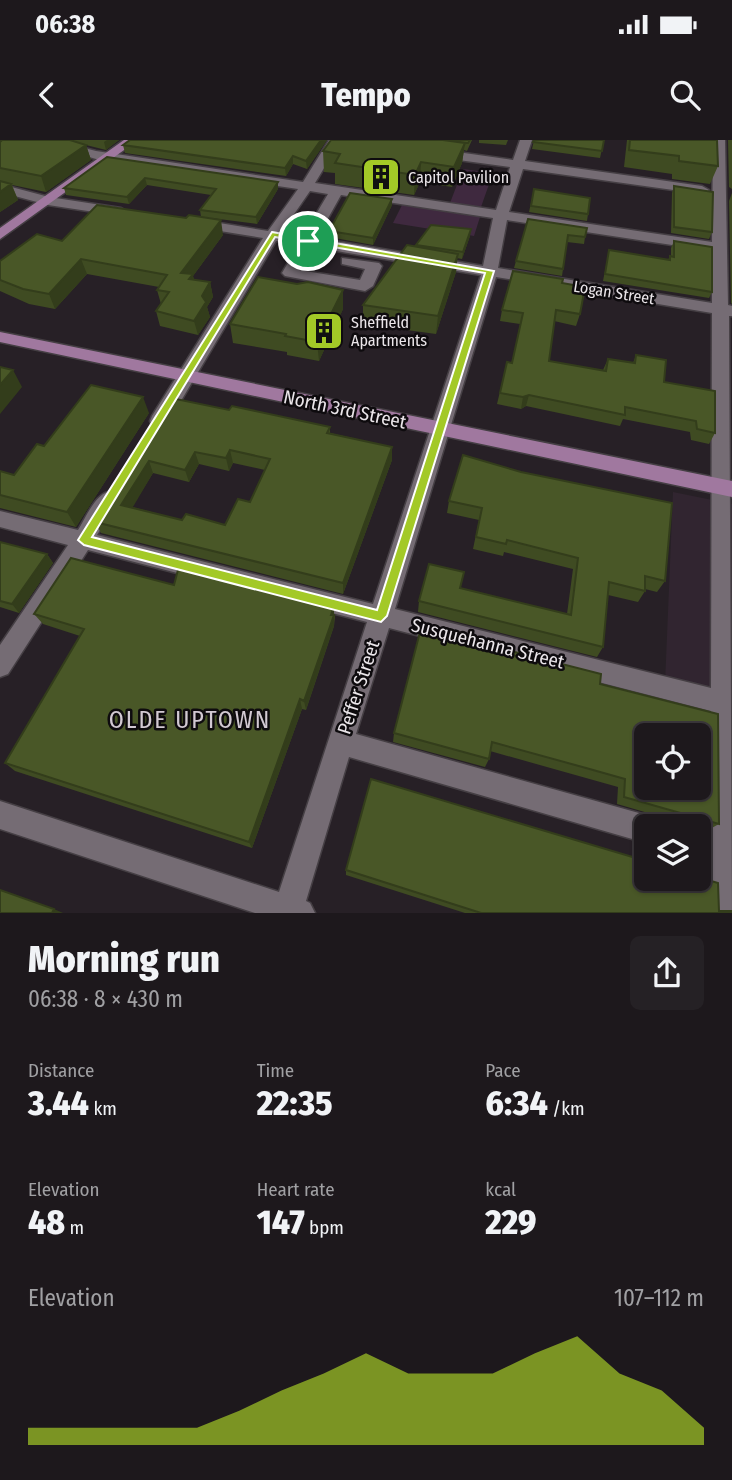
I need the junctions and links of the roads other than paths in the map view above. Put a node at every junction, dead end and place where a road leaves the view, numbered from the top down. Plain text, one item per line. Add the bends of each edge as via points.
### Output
1 (38, 140) edge
2 (132, 140) edge
3 (335, 140) edge
4 (526, 140) edge
5 (721, 140) edge
6 (732, 141) edge
7 (424, 151) edge
8 (108, 157) junction
9 (517, 164) junction
10 (307, 186) junction
11 (0, 188) edge
12 (337, 190) junction
13 (725, 194) edge
14 (48, 201) junction
15 (134, 214) edge
16 (501, 215) junction
17 (176, 220) edge
18 (272, 234) junction
19 (0, 235) edge
20 (304, 247) junction
21 (722, 248) junction
22 (490, 271) junction
23 (726, 310) edge
24 (0, 337) edge
25 (187, 376) junction
26 (440, 429) junction
27 (146, 441) edge
28 (119, 485) edge
29 (727, 488) edge
30 (0, 519) edge
31 (84, 540) junction
32 (381, 616) junction
33 (0, 666) edge
34 (728, 704) edge
35 (341, 742) junction
36 (0, 816) edge
37 (634, 826) edge
38 (711, 848) edge
39 (292, 912) edge
40 (725, 913) edge

1 - 8 street
2 - 8 main road
3 - 10 street
4 - 9 street, Peffer Street
5 - 6 street
5 - 13 street
7 - 9 street
8 - 10 street
8 - 14 main road
9 - 13 street
9 - 16 street, Peffer Street
10 - 12 street
10 - 18 street
11 - 14 street
12 - 16 street
12 - 20 street
13 - 21 street
14 - 15 street
14 - 19 main road
16 - 21 street
16 - 22 street, Peffer Street
17 - 18 street, Logan Street
18 - 20 street, Logan Street
18 - 25 street
20 - 20 street via 290,273 365,286 374,266
20 - 22 street, Logan Street
21 - 23 street
22 - 23 street, Logan Street
22 - 26 street, Peffer Street
23 - 29 street
24 - 25 main road, North 3rd Street
25 - 26 main road, North 3rd Street
25 - 27 street
26 - 29 main road, North 3rd Street
26 - 32 street, Peffer Street
28 - 31 street
29 - 34 street
30 - 31 street, Susquehanna Street
31 - 32 street, Susquehanna Street
31 - 33 street
32 - 34 street, Susquehanna Street
32 - 35 street, Peffer Street
34 - 38 street
35 - 37 street
35 - 39 street, Peffer Street
36 - 39 street
38 - 40 street

